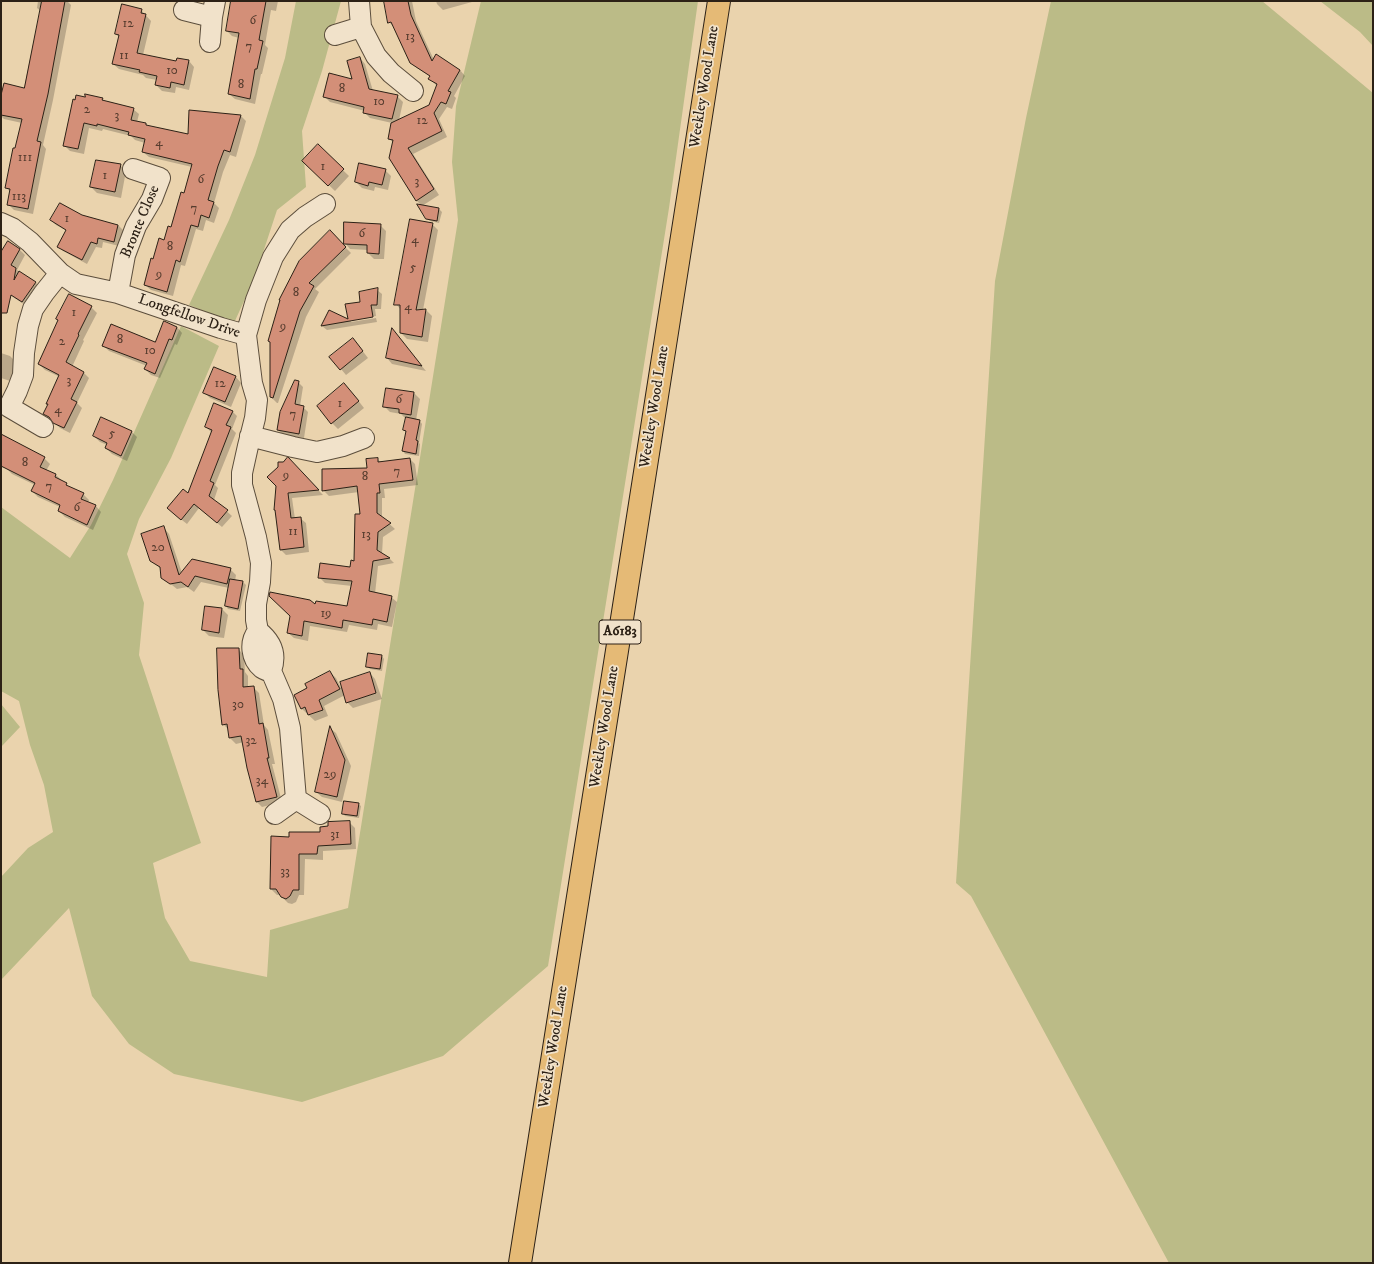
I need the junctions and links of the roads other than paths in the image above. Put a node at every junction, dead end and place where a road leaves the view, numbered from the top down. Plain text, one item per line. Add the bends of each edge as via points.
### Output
1 (359, 1) edge
2 (719, 1) edge
3 (213, 9) edge
4 (184, 10) dead end
5 (360, 28) junction
6 (335, 35) dead end
7 (210, 42) dead end
8 (413, 92) dead end
9 (133, 169) dead end
10 (325, 204) dead end
11 (1, 223) edge
12 (60, 273) junction
13 (118, 293) junction
14 (246, 335) junction
15 (43, 427) dead end
16 (250, 436) junction
17 (364, 438) dead end
18 (296, 799) junction
19 (275, 814) dead end
20 (320, 814) dead end
21 (520, 1263) edge

1 - 5 street
2 - 21 main road, Weekley Wood Lane / A6183
3 - 4 street
3 - 7 street
5 - 6 street
5 - 8 street via 376,56
9 - 13 street, Bronte Close via 160,178 125,255
10 - 14 street via 290,230 273,257
11 - 12 street, Longfellow Drive via 30,242
12 - 13 street, Longfellow Drive via 76,284
12 - 15 street via 33,309 28,326 23,375 9,407
13 - 14 street, Longfellow Drive
14 - 16 street, Longfellow Drive via 252,384 257,400
16 - 17 street via 317,452
16 - 18 street, Longfellow Drive via 242,485 261,563 256,604 258,631 253,636 252,643 257,662 263,669 272,671 283,699 290,728
18 - 19 street
18 - 20 street

